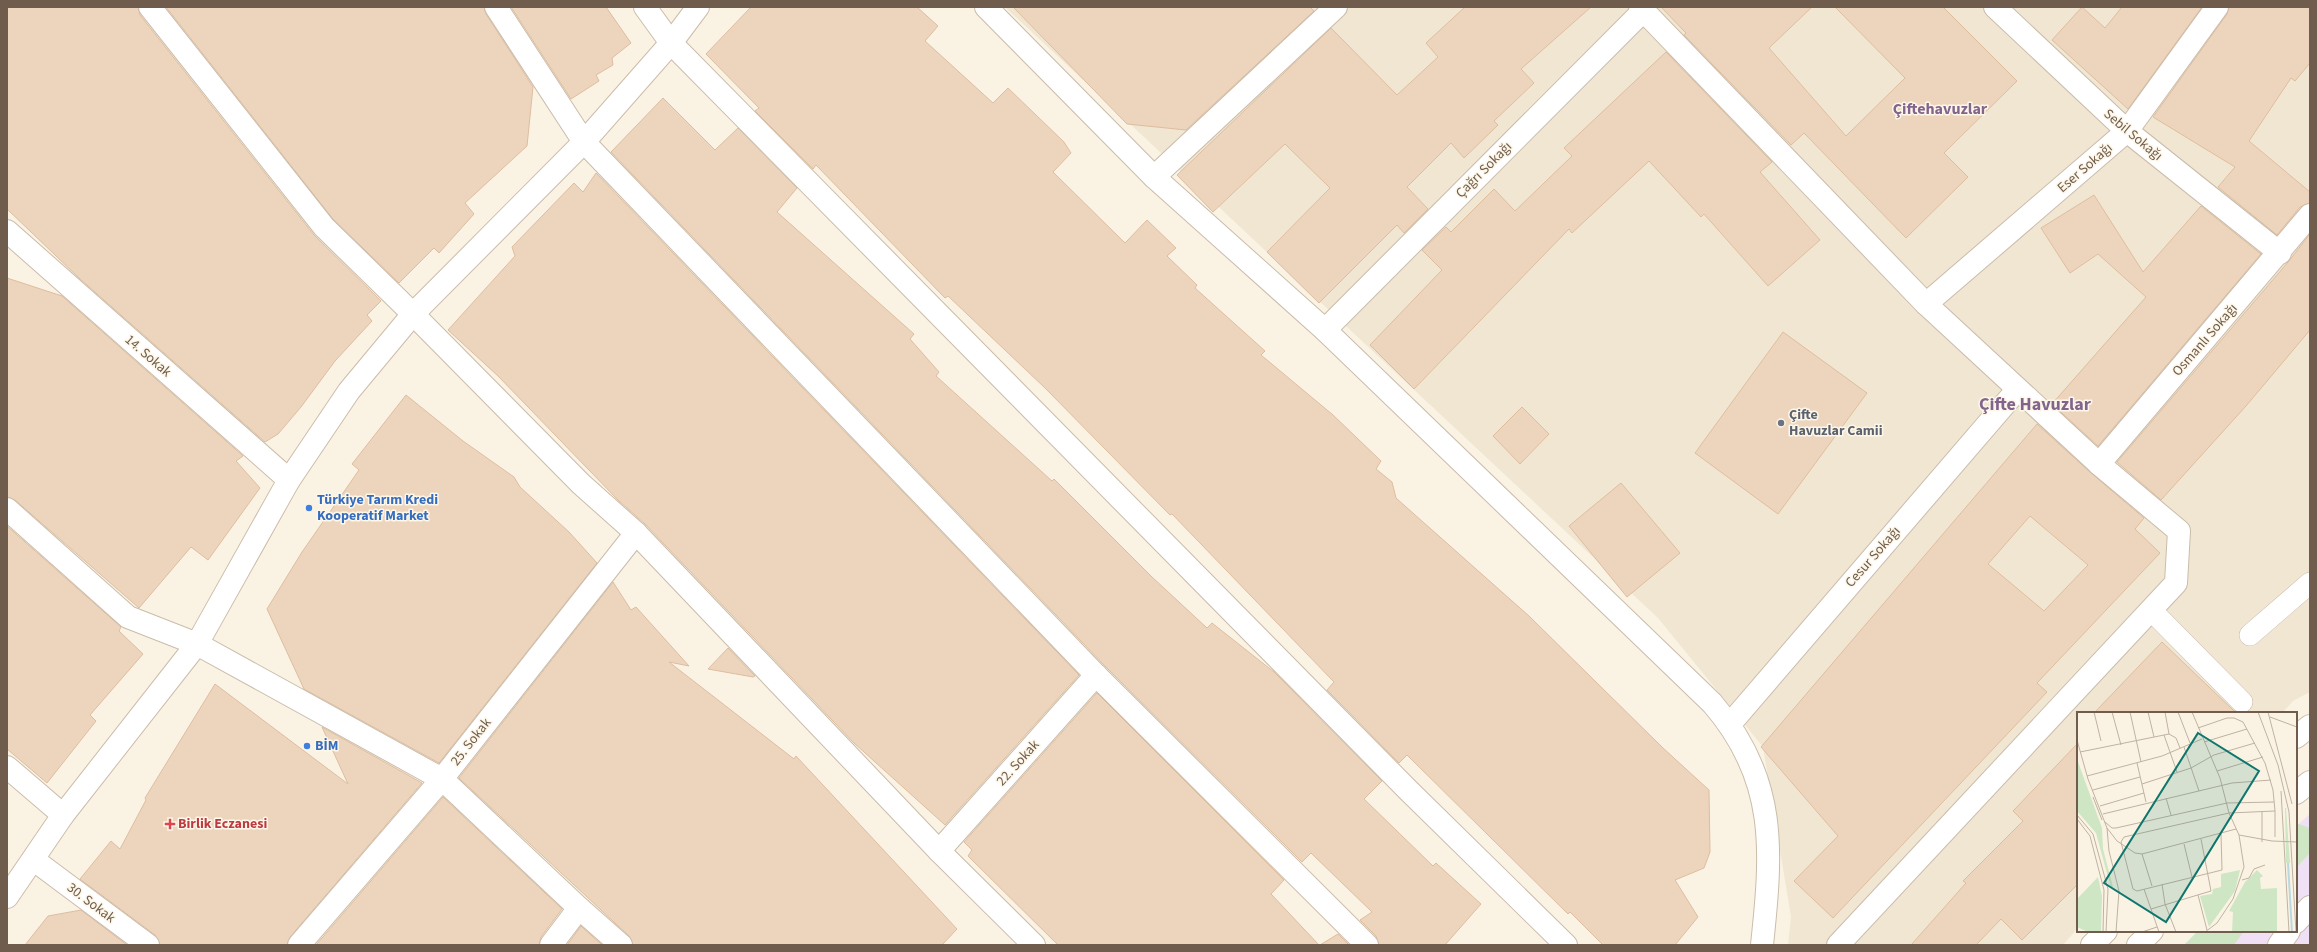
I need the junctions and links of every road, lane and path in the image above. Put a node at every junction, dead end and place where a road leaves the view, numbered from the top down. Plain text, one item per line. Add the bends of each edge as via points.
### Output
1 (150, 7) edge
2 (496, 7) edge
3 (645, 7) edge
4 (698, 7) edge
5 (986, 7) edge
6 (1336, 7) edge
7 (1995, 7) edge
8 (2217, 7) edge
9 (1642, 9) edge
10 (671, 43) junction
11 (2127, 131) junction
12 (584, 142) junction
13 (1154, 177) junction
14 (2310, 215) edge
15 (7, 231) edge
16 (2280, 253) junction
17 (1926, 304) junction
18 (413, 314) junction
19 (1325, 330) junction
20 (2017, 390) junction
21 (2099, 464) junction
22 (289, 480) junction
23 (7, 509) edge
24 (636, 533) junction
25 (2310, 583) edge
26 (2152, 610) junction
27 (2250, 635) dead end
28 (197, 644) junction
29 (1096, 675) junction
30 (2242, 702) dead end
31 (1730, 724) junction
32 (2310, 726) edge
33 (2297, 736) edge
34 (7, 767) edge
35 (442, 779) junction
36 (2310, 782) edge
37 (2297, 792) edge
38 (63, 815) junction
39 (939, 850) junction
40 (34, 860) junction
41 (7, 897) edge
42 (2310, 907) edge
43 (579, 908) junction
44 (2297, 921) edge
45 (2105, 932) edge
46 (2151, 932) edge
47 (2288, 932) edge
48 (148, 945) edge
49 (299, 945) edge
50 (550, 945) edge
51 (621, 945) edge
52 (1034, 945) edge
53 (1367, 945) edge
54 (1566, 945) edge
55 (1762, 945) edge
56 (1838, 945) edge
57 (2092, 945) edge
58 (2138, 945) edge
59 (2279, 945) edge

1 - 18 street via 324,227
2 - 12 street
3 - 10 street
4 - 10 street
5 - 13 street
6 - 13 street
7 - 11 street, Sebil Sokağı
8 - 11 street, Eser Sokağı
9 - 17 street
9 - 19 street, Çağrı Sokağı
10 - 12 street
10 - 54 street via 1402,784
11 - 16 street, Sebil Sokağı
11 - 17 street, Eser Sokağı
12 - 18 street
12 - 29 street
13 - 19 street
14 - 16 street, Osmanlı Sokağı
15 - 22 street, 14. Sokak
16 - 21 street, Osmanlı Sokağı
17 - 20 street
18 - 22 street via 349,390
18 - 24 street via 581,484
19 - 31 street via 1712,703
20 - 21 street
20 - 31 street, Cesur Sokağı
21 - 26 street via 2179,531 2176,583
22 - 28 street
23 - 28 street via 128,617
24 - 35 street, 25. Sokak
24 - 39 street
25 - 27 lane
26 - 30 lane
26 - 56 street
28 - 35 street
28 - 38 street
29 - 39 street, 22. Sokak
29 - 53 street
31 - 55 street via 1756,773 1767,817 1769,881
32 - 33 street
34 - 38 street
35 - 43 street
35 - 49 street, 25. Sokak
36 - 37 street
38 - 40 street
39 - 52 street
40 - 41 street
40 - 48 street, 30. Sokak
42 - 44 street
43 - 50 street
43 - 51 street
45 - 57 street
46 - 58 street
47 - 59 street

